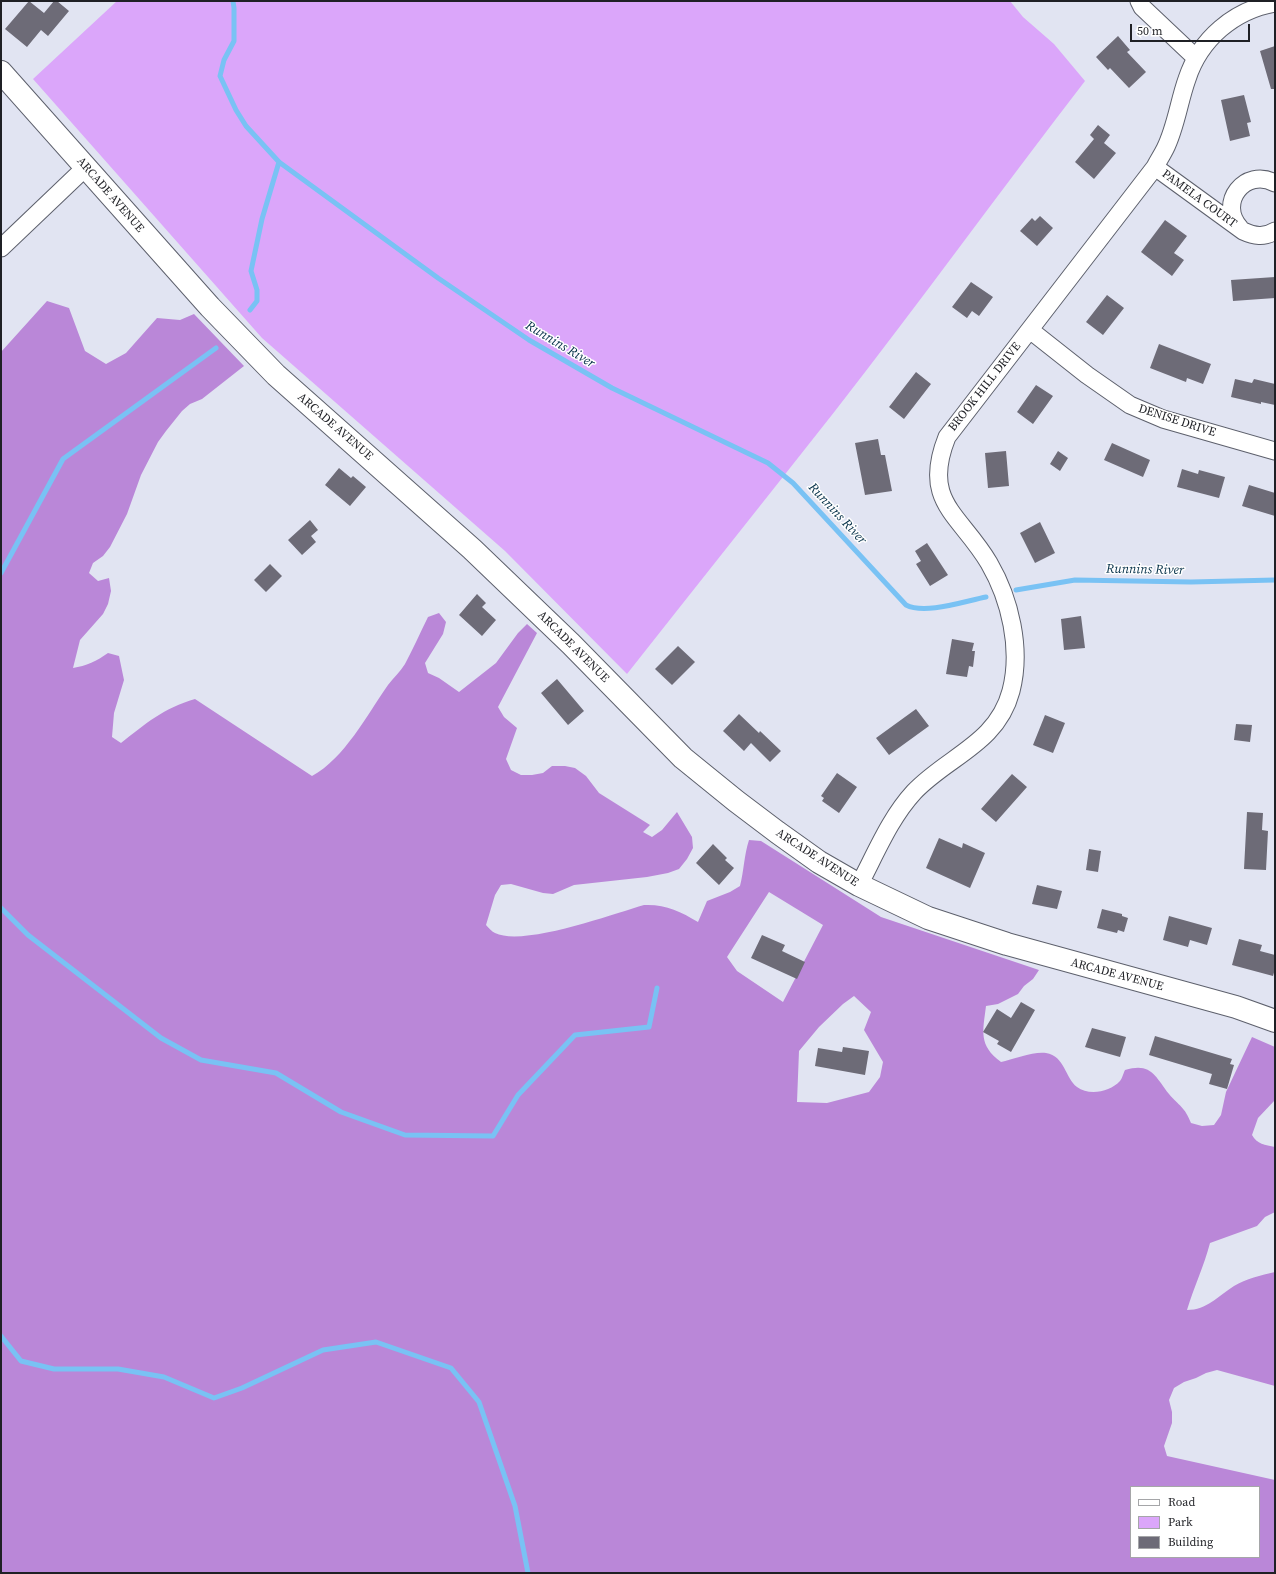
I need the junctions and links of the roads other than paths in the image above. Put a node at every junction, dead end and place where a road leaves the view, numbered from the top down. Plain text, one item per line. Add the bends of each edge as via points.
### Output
1 (1139, 1) edge
2 (1275, 3) edge
3 (1196, 58) junction
4 (1, 72) edge
5 (86, 167) junction
6 (1155, 167) junction
7 (1275, 183) edge
8 (1240, 187) junction
9 (1194, 195) junction
10 (1243, 230) junction
11 (1275, 231) edge
12 (1, 248) edge
13 (1030, 330) junction
14 (1275, 451) edge
15 (859, 885) junction
16 (1275, 1020) edge

1 - 3 street via 1142,7
2 - 3 street, BROOK HILL DRIVE via 1255,8 1228,22 1206,43
3 - 6 street, BROOK HILL DRIVE via 1187,77 1166,148
4 - 5 main road, ARCADE AVENUE
5 - 12 street
5 - 15 main road, ARCADE AVENUE via 210,307 276,375 472,549 572,644 683,758 777,832
6 - 9 street, PAMELA COURT
6 - 13 street, BROOK HILL DRIVE
7 - 8 street via 1257,179 1248,181
8 - 9 street via 1221,197
8 - 10 street, PAMELA COURT via 1231,204 1236,223
9 - 10 street, PAMELA COURT
10 - 11 street, PAMELA COURT via 1252,235 1262,236
13 - 14 street, DENISE DRIVE via 1114,395 1140,410
13 - 15 street, BROOK HILL DRIVE via 947,437 938,469 943,498 989,563 1007,608 1015,652 1011,693 988,734 929,778 900,809
15 - 16 main road, ARCADE AVENUE via 921,915 967,932

